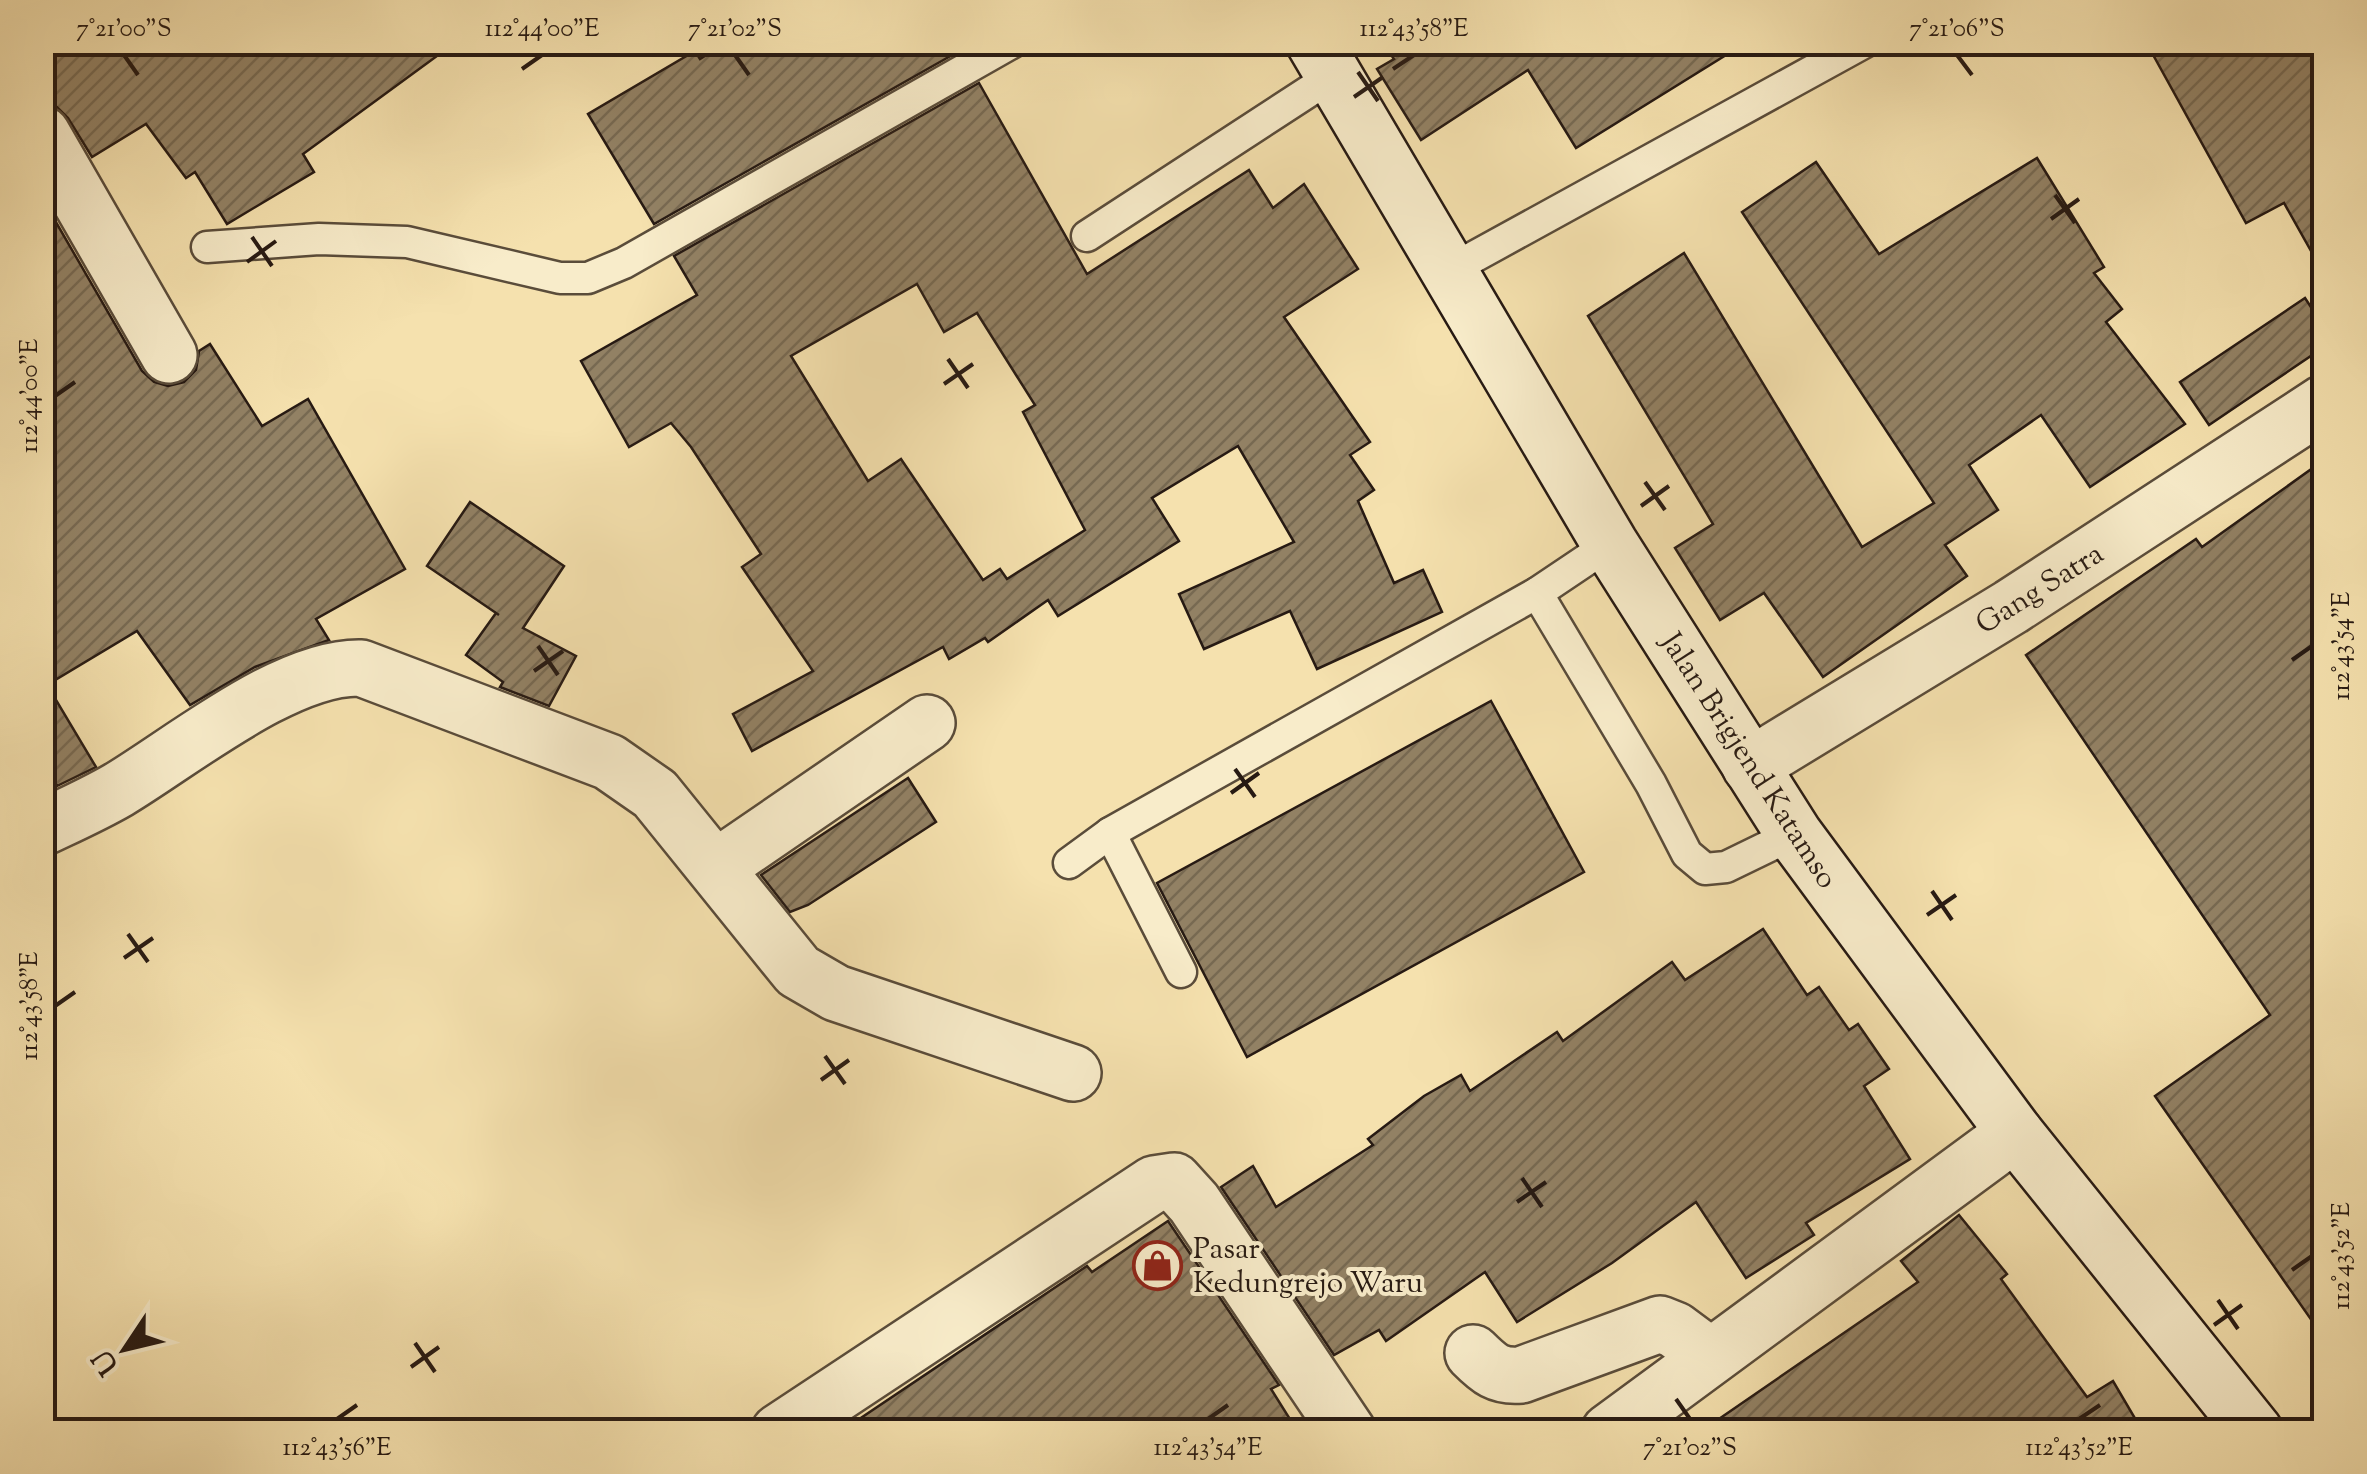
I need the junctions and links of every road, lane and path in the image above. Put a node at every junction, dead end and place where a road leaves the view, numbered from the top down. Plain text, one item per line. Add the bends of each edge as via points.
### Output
1 (1013, 42) edge
2 (1864, 42) edge
3 (1324, 59) edge
4 (42, 134) edge
5 (1087, 236) dead end
6 (206, 246) dead end
7 (1450, 270) junction
8 (169, 355) dead end
9 (2324, 403) edge
10 (1610, 544) junction
11 (1537, 593) junction
12 (927, 722) dead end
13 (1750, 766) junction
14 (42, 828) edge
15 (1110, 833) junction
16 (1794, 834) junction
17 (1069, 862) dead end
18 (717, 867) junction
19 (1181, 972) dead end
20 (1073, 1073) dead end
21 (2015, 1133) junction
22 (1473, 1353) dead end
23 (1710, 1356) junction
24 (1635, 1425) edge
25 (779, 1432) edge
26 (1348, 1432) edge
27 (2255, 1432) edge

1 - 6 lane via 588,278 560,278 406,242
2 - 7 lane
3 - 5 lane
3 - 7 street, Jalan Brigjend Katamso
4 - 8 street
7 - 10 street, Jalan Brigjend Katamso
9 - 13 street, Gang Satra via 2011,607
10 - 11 lane
10 - 13 street, Jalan Brigjend Katamso
11 - 15 lane
11 - 16 lane via 1686,854 1705,870 1726,867
12 - 18 street
13 - 16 street, Jalan Brigjend Katamso
14 - 18 street via 115,792 239,712 332,667 361,668 609,762 655,794
15 - 17 lane
15 - 19 lane
16 - 21 street, Jalan Brigjend Katamso
18 - 20 street via 798,971 836,993
21 - 23 street
21 - 27 street, Jalan Brigjend Katamso
22 - 23 street via 1489,1370 1521,1375 1660,1324
23 - 24 street
25 - 26 street via 1154,1184 1174,1181

